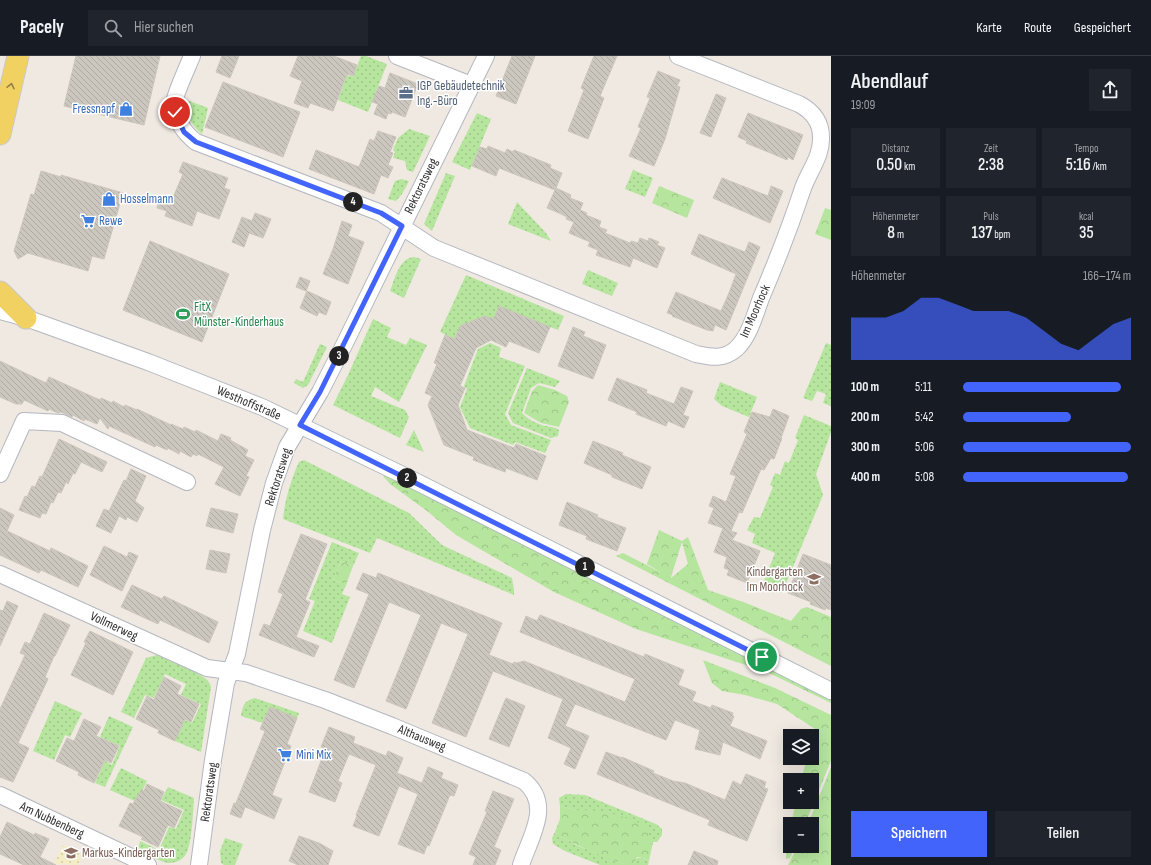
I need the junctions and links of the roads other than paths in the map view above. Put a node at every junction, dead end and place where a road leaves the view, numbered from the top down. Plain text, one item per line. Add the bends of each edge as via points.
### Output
1 (18, 56) edge
2 (192, 56) edge
3 (398, 56) edge
4 (486, 56) edge
5 (678, 56) edge
6 (471, 85) junction
7 (0, 134) edge
8 (402, 226) junction
9 (0, 292) edge
10 (0, 311) edge
11 (26, 318) junction
12 (300, 425) junction
13 (0, 474) edge
14 (188, 482) dead end
15 (0, 574) edge
16 (231, 671) junction
17 (831, 691) edge
18 (0, 795) edge
19 (148, 865) edge
20 (199, 865) edge
21 (520, 865) edge

7 -> 1 main road
2 - 8 street, Im Moorhock via 174,101 178,121 189,137 196,142 381,213
3 - 6 street
4 - 6 street, Rektoratsweg
5 - 8 street, Im Moorhock via 809,109 818,123 821,135 818,158 806,182 748,332 731,353 714,358 696,354 434,248
6 - 8 street, Rektoratsweg
8 - 12 street, Rektoratsweg via 323,386
9 - 11 main road
10 - 11 street, Westhoffstraße
11 - 12 street, Westhoffstraße via 148,362 262,407
12 - 16 street, Rektoratsweg via 287,446 274,483 237,654
12 - 17 street, Westhoffstraße
13 - 14 street via 24,421 62,423
15 - 16 street, Vollmerweg via 207,668
16 - 20 street, Rektoratsweg via 224,691
16 - 21 street, Althausweg via 246,673 325,700 524,781 534,791 538,810 535,828
18 - 19 street, Am Nubbenberg

